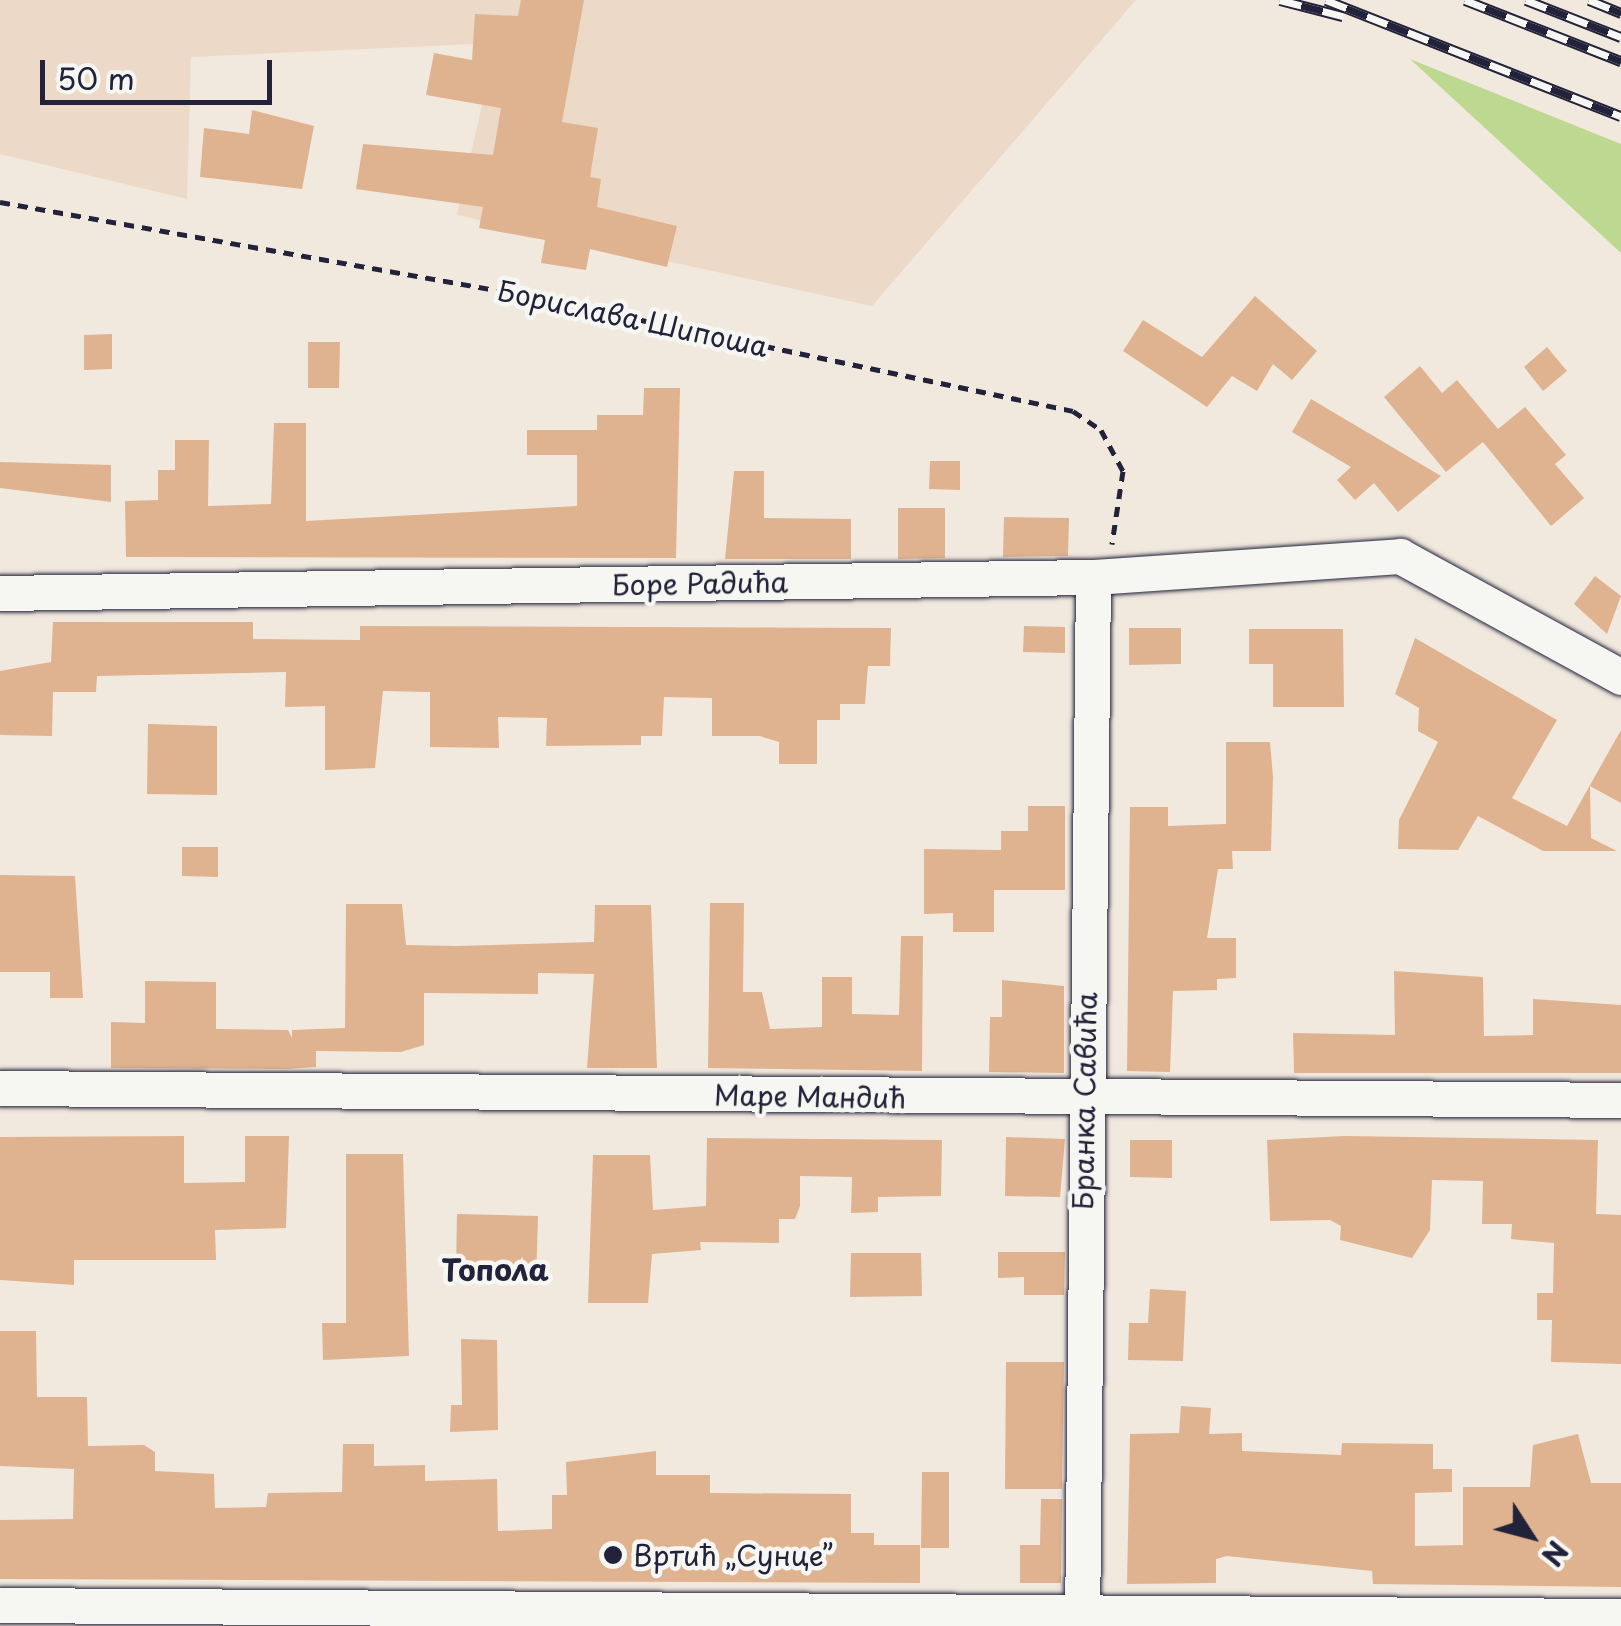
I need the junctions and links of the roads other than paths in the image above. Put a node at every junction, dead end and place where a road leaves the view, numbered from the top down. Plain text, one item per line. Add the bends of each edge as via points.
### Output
1 (1093, 577) junction
2 (0, 593) edge
3 (1621, 677) edge
4 (0, 1088) edge
5 (1082, 1098) junction
6 (1621, 1100) edge
7 (0, 1604) edge
8 (1621, 1616) edge
9 (1082, 1620) edge

1 - 2 street, Боре Радића
1 - 3 street, Боре Радића via 1400,556
1 - 5 street, Бранка Савића
4 - 5 street, Маре Мандић
5 - 6 street, Маре Мандић
5 - 9 street, Бранка Савића
7 - 9 street
8 - 9 street

